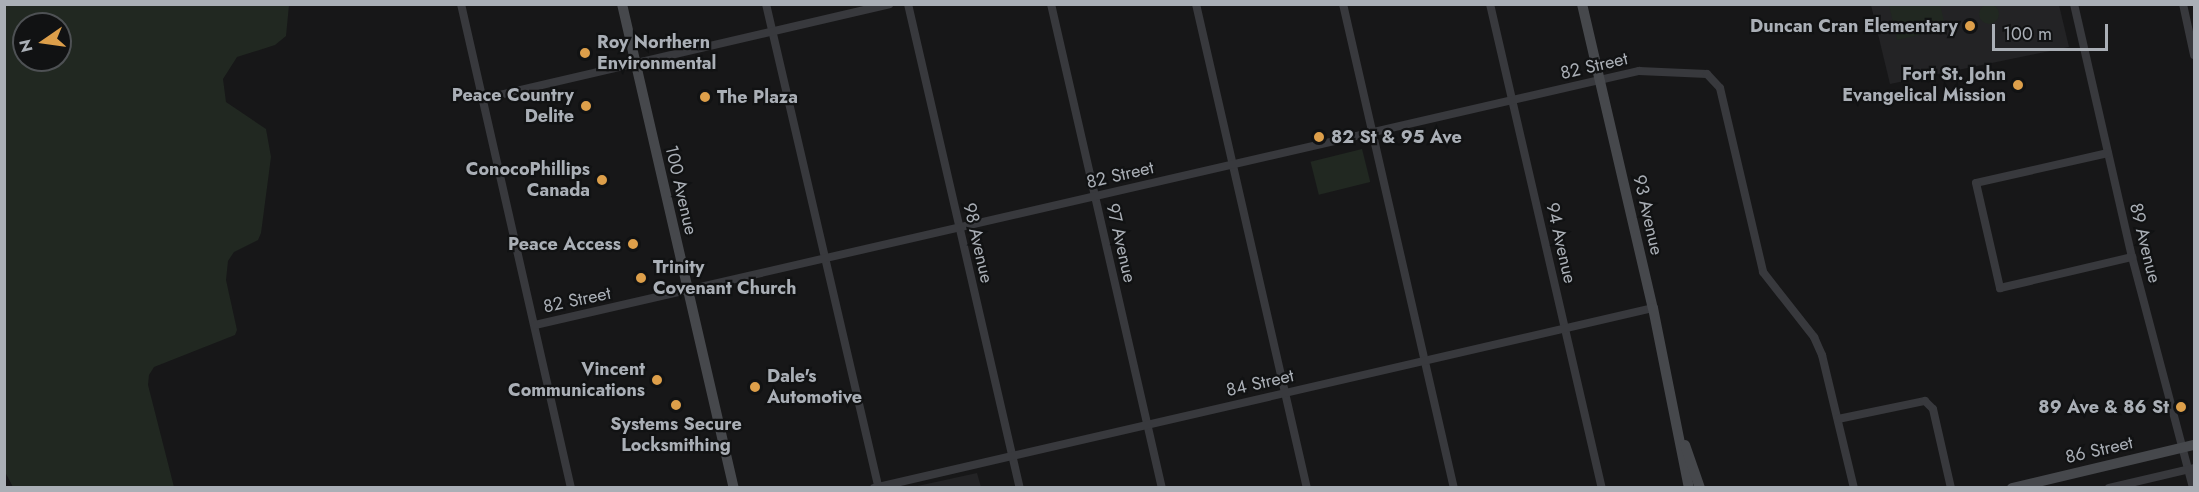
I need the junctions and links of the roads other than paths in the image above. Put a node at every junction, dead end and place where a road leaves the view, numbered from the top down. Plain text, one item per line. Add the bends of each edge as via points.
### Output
1 (461, 4) edge
2 (622, 4) edge
3 (766, 4) edge
4 (889, 4) edge
5 (908, 4) edge
6 (1051, 4) edge
7 (1196, 4) edge
8 (1343, 4) edge
9 (1490, 4) edge
10 (1582, 4) edge
11 (2074, 4) edge
12 (2183, 4) edge
13 (772, 31) junction
14 (2194, 55) edge
15 (635, 63) junction
16 (1600, 80) junction
17 (482, 99) junction
18 (1513, 100) junction
19 (1373, 132) junction
20 (2108, 153) junction
21 (1233, 164) junction
22 (1095, 196) junction
23 (960, 227) junction
24 (2132, 257) junction
25 (825, 259) junction
26 (688, 290) junction
27 (1653, 308) junction
28 (535, 325) junction
29 (1566, 328) junction
30 (1425, 360) junction
31 (1285, 392) junction
32 (1838, 419) junction
33 (1148, 424) junction
34 (1681, 434) junction
35 (2189, 446) edge
36 (1012, 456) junction
37 (2192, 469) edge
38 (876, 487) edge
39 (571, 488) edge
40 (734, 488) edge
41 (1020, 488) edge
42 (1162, 488) edge
43 (1307, 488) edge
44 (1454, 488) edge
45 (1602, 488) edge
46 (1689, 488) edge
47 (1700, 488) edge
48 (1854, 488) edge
49 (1951, 488) edge
50 (2012, 488) edge
51 (2109, 488) edge
52 (2193, 488) edge

1 - 17 street
2 - 15 main road, 100 Avenue
3 - 13 street
4 - 13 street
5 - 23 street, 98 Avenue
6 - 22 street, 97 Avenue
7 - 21 street
8 - 19 street
9 - 18 street, 94 Avenue
10 - 16 main road, 93 Avenue
11 - 20 street, 89 Avenue
12 - 14 street
13 - 15 street
13 - 25 street
15 - 17 street
15 - 26 main road, 100 Avenue
16 - 18 street, 82 Street
16 - 27 main road, 93 Avenue
16 - 32 street, 82 Street via 1647,70 1713,78 1722,95 1763,272 1818,345
17 - 28 street
18 - 19 street, 82 Street
18 - 29 street, 94 Avenue
19 - 21 street, 82 Street
19 - 30 street
20 - 24 street, 89 Avenue
20 - 24 street via 1976,183 2000,288
21 - 22 street, 82 Street
21 - 31 street
22 - 23 street, 82 Street
22 - 33 street, 97 Avenue
23 - 25 street, 82 Street
23 - 36 street, 98 Avenue
24 - 35 street, 89 Avenue
25 - 26 street, 82 Street
25 - 38 street
26 - 28 street, 82 Street
26 - 40 main road, 100 Avenue
27 - 29 street, 84 Street
27 - 34 main road, 93 Avenue
28 - 39 street
29 - 30 street, 84 Street
29 - 45 street, 94 Avenue
30 - 31 street, 84 Street
30 - 44 street
31 - 33 street, 84 Street
31 - 43 street
32 - 48 street
32 - 49 street via 1925,401 1933,409
33 - 36 street, 84 Street
33 - 42 street, 97 Avenue
34 - 46 main road, 93 Avenue
34 - 47 main road, 93 Avenue
35 - 37 street, 89 Avenue
35 - 50 main road, 86 Street
36 - 38 street, 84 Street
36 - 41 street, 98 Avenue
37 - 51 street
37 - 52 street, 89 Avenue

